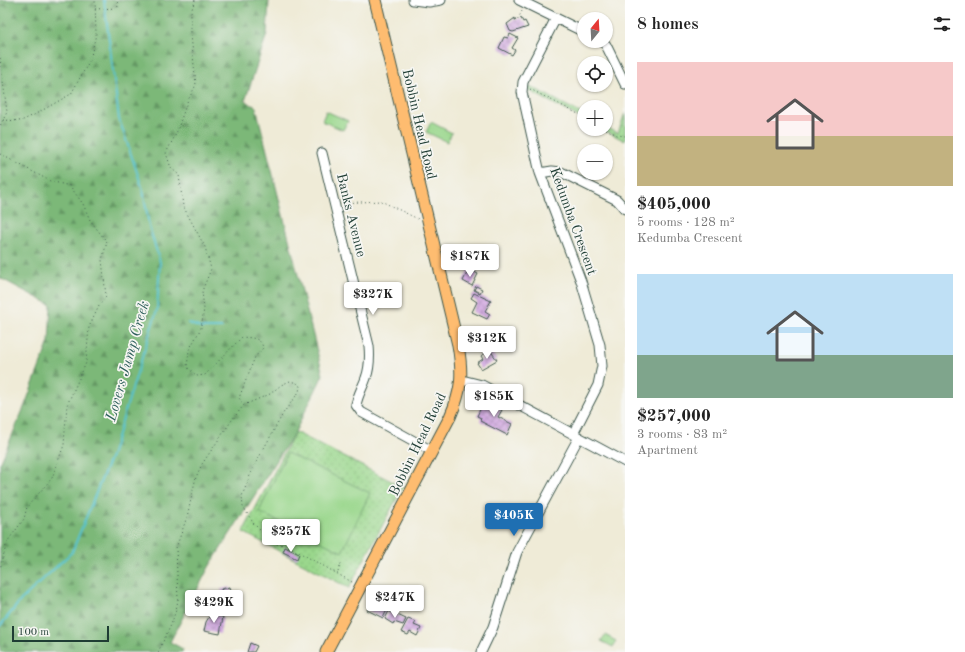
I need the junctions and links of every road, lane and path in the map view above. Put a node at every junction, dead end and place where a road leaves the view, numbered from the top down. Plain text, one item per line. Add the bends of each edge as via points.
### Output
1 (95, 0) edge
2 (117, 0) edge
3 (195, 0) edge
4 (375, 0) edge
5 (413, 0) edge
6 (441, 0) edge
7 (522, 2) edge
8 (95, 9) junction
9 (556, 18) junction
10 (518, 19) dead end
11 (577, 28) edge
12 (608, 48) edge
13 (0, 58) edge
14 (625, 84) edge
15 (523, 85) junction
16 (577, 114) edge
17 (3, 120) junction
18 (0, 126) edge
19 (613, 133) edge
20 (625, 136) edge
21 (322, 153) dead end
22 (0, 154) edge
23 (540, 173) junction
24 (335, 204) junction
25 (625, 209) edge
26 (419, 220) dead end
27 (462, 380) junction
28 (244, 406) junction
29 (576, 435) junction
30 (432, 451) junction
31 (625, 462) edge
32 (342, 561) dead end
33 (0, 568) edge
34 (337, 572) junction
35 (361, 587) junction
36 (158, 652) edge
37 (326, 652) edge
38 (481, 652) edge

1 - 8 path
2 - 8 path via 118,8
3 - 28 path via 191,12 191,35 196,85 166,153 171,168 179,176 183,206 206,247 211,269 202,291 204,309 200,328 189,350 187,368 197,376 205,375 242,337 256,338 263,348 255,357 239,398
4 - 27 main road, Bobbin Head Road via 458,345
5 - 6 street
7 - 9 street
7 - 10 path
8 - 17 path via 96,34 90,60 71,94 21,121
9 - 11 street
9 - 15 street
12 - 14 street
13 - 17 path via 7,112
15 - 16 path
15 - 23 street, Kedumba Crescent via 522,92
17 - 18 path
19 - 20 path
21 - 24 street, Banks Avenue
22 - 33 path via 50,181 70,186 83,204 90,220 107,242 102,260 106,296 89,327 86,363 67,405 64,445 52,478 27,507 24,519 7,542
23 - 25 street via 561,172 617,200
23 - 29 street, Kedumba Crescent via 582,281 601,351 602,366 598,385
24 - 26 path via 381,201
24 - 30 street, Banks Avenue via 369,346 370,363 356,404 361,412
27 - 29 street via 482,385
27 - 30 main road, Bobbin Head Road via 456,403
28 - 34 path via 290,381 300,386 299,392 284,412 253,468 242,496 243,507 254,524 274,544 286,545
28 - 36 path via 202,464 196,477 187,517 176,548 178,600 171,626
29 - 31 street
29 - 38 street, Kedumba Crescent via 517,552 493,628
30 - 35 main road, Bobbin Head Road
32 - 34 path
34 - 35 path
35 - 37 main road, Bobbin Head Road

